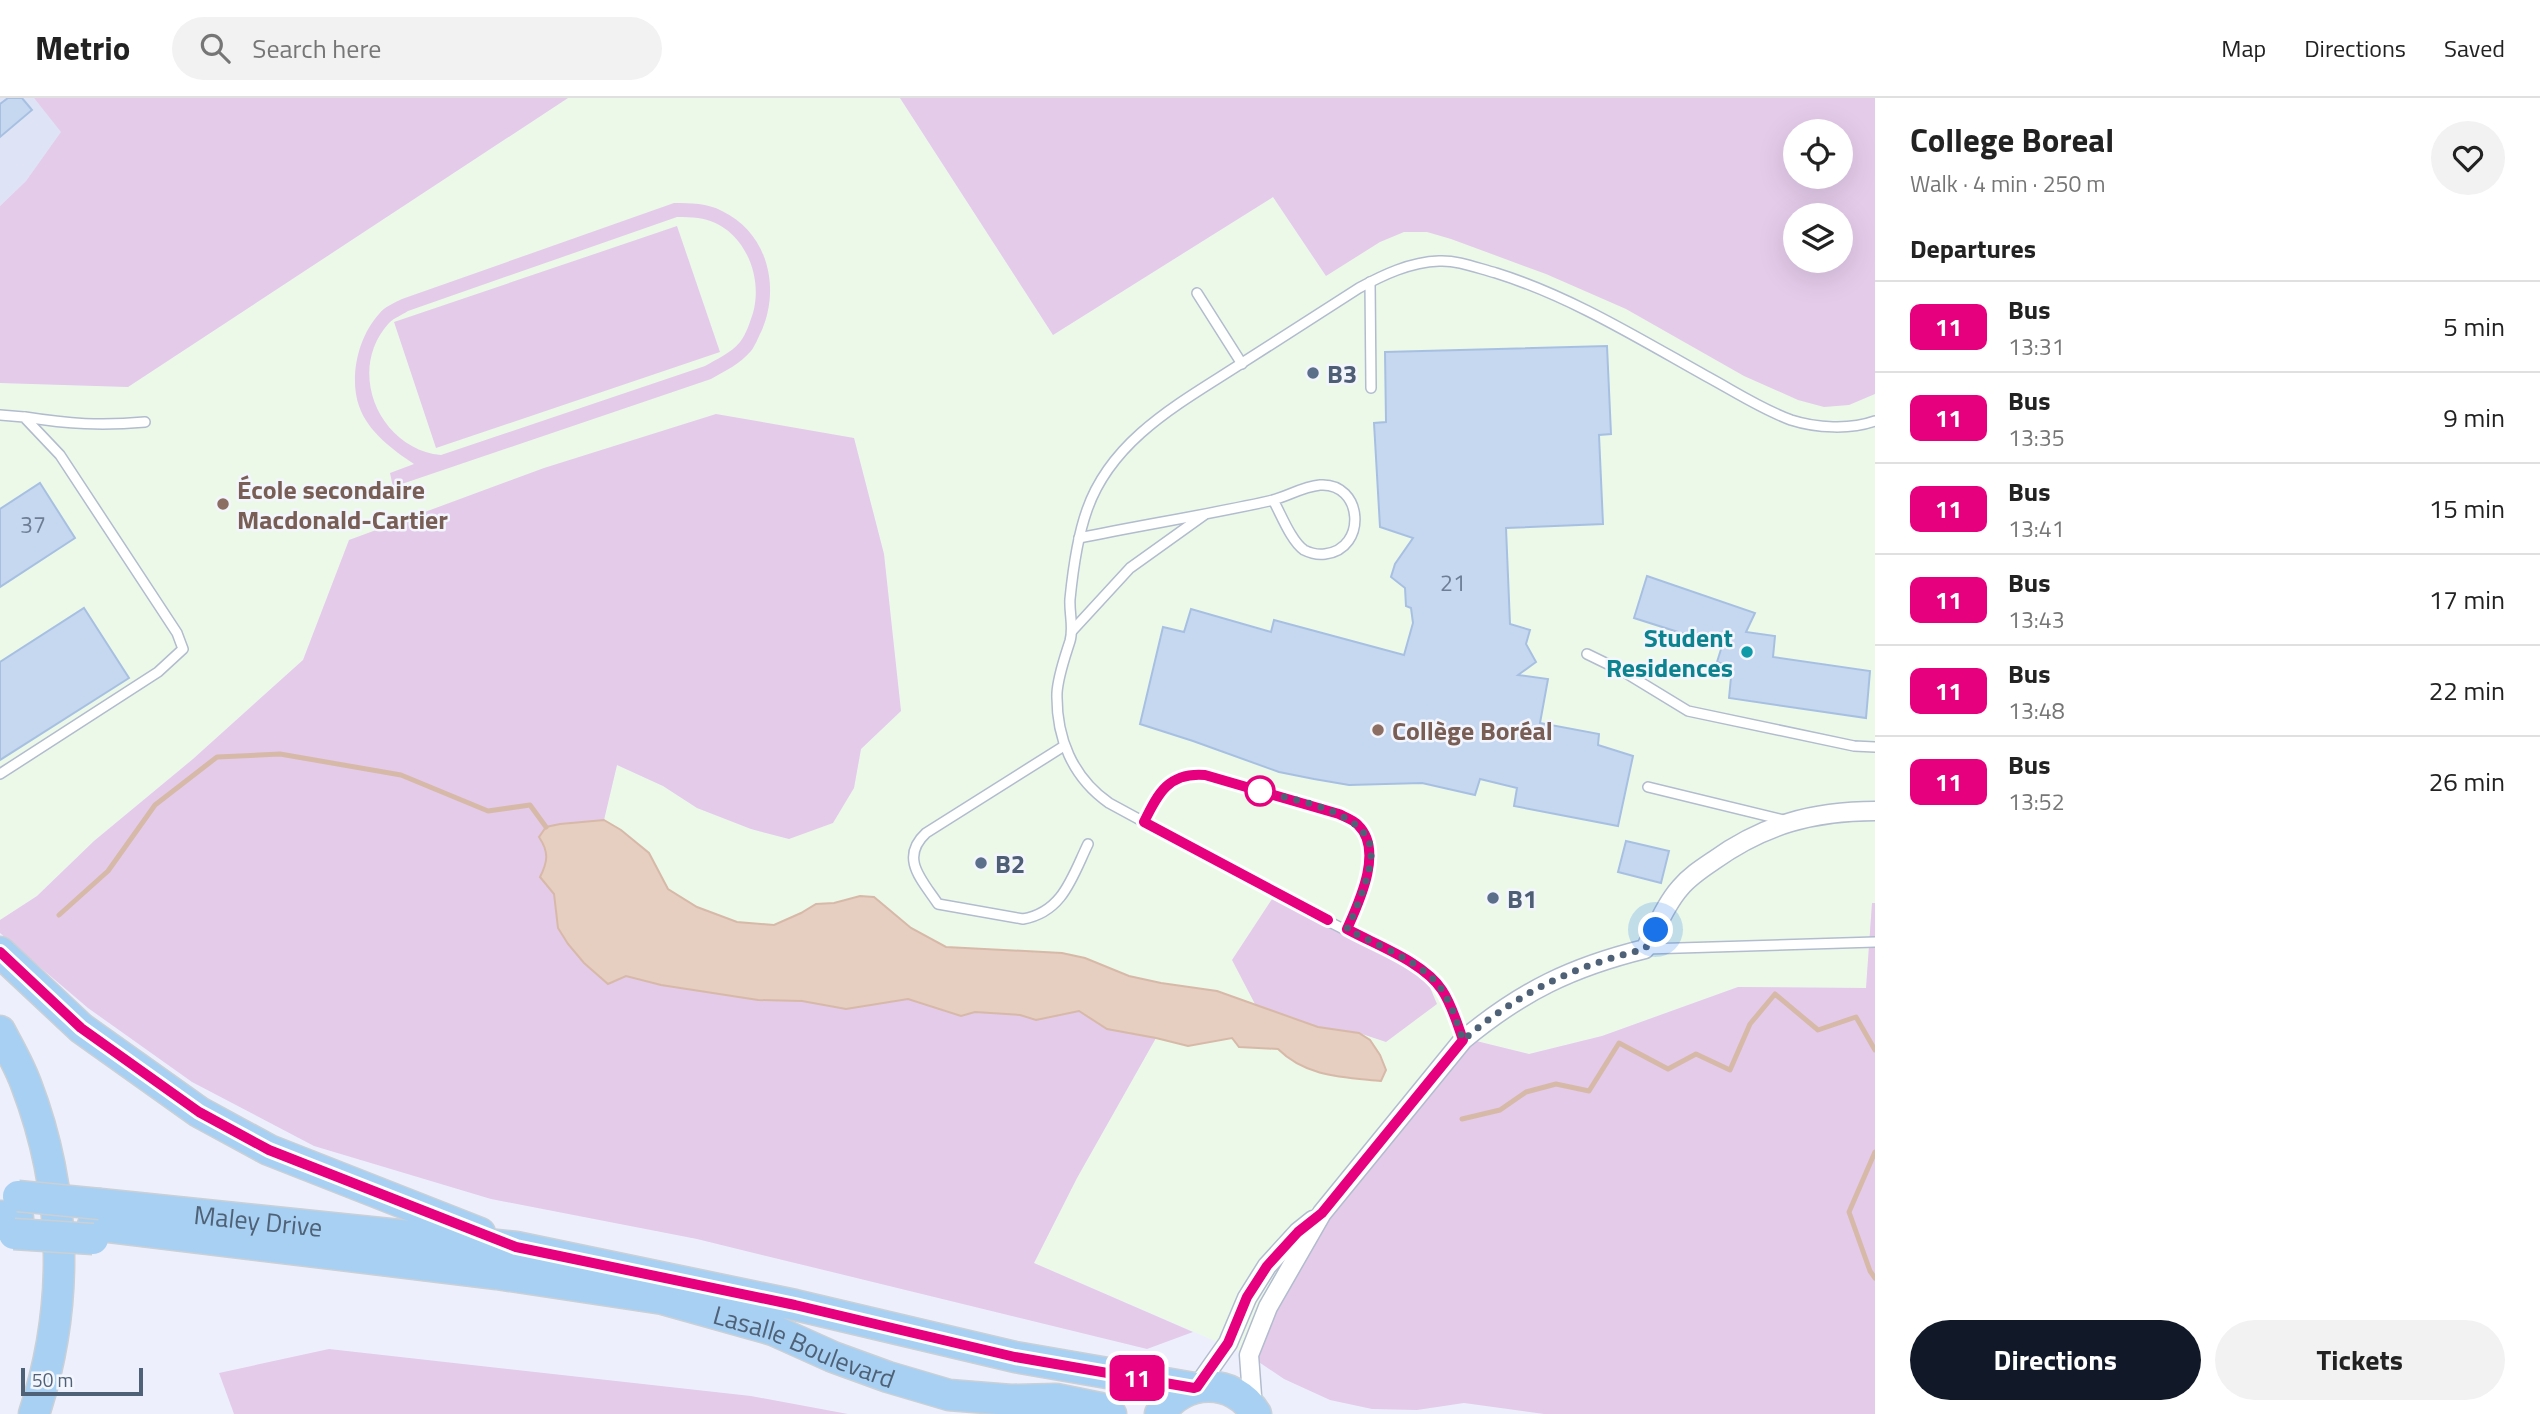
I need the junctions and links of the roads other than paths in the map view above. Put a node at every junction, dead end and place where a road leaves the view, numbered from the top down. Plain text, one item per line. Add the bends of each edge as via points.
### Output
1 (1370, 282) junction
2 (1197, 293) dead end
3 (1242, 363) junction
4 (1371, 388) dead end
5 (0, 415) edge
6 (24, 417) junction
7 (1875, 421) edge
8 (145, 422) dead end
9 (1273, 500) junction
10 (1206, 513) junction
11 (1079, 538) junction
12 (1072, 631) junction
13 (1587, 654) dead end
14 (1064, 746) junction
15 (1875, 747) edge
16 (0, 775) edge
17 (1648, 788) dead end
18 (1875, 811) edge
19 (1790, 821) junction
20 (1144, 822) junction
21 (1088, 844) dead end
22 (1347, 929) junction
23 (1875, 942) edge
24 (1645, 949) junction
25 (0, 952) edge
26 (0, 1031) edge
27 (1463, 1040) junction
28 (1322, 1213) junction
29 (8, 1215) edge
30 (95, 1223) junction
31 (516, 1247) junction
32 (496, 1274) joint
33 (1195, 1387) junction
34 (1256, 1412) edge
35 (34, 1414) edge
36 (1111, 1414) edge
37 (1160, 1414) edge

1 - 3 lane
1 - 4 lane
1 - 7 lane via 1413,264 1466,264 1560,299 1793,420 1819,426
2 - 3 lane
3 - 11 lane via 1166,412 1129,444 1097,487
5 - 6 lane
6 - 8 lane via 104,426
6 - 16 lane via 60,455 177,633 183,649 158,672
9 - 9 lane via 1305,550 1333,553 1354,531 1356,513 1336,486 1306,486
9 - 10 lane
10 - 11 lane
10 - 12 lane via 1130,568
11 - 12 lane via 1070,602
12 - 14 lane via 1057,691
13 - 15 lane via 1688,711
14 - 20 lane via 1076,770 1097,794
14 - 21 lane via 926,833 917,841 914,867 938,904 1023,919 1048,911 1058,901
17 - 19 lane
18 - 19 street
19 - 24 street via 1742,840 1689,877
20 - 22 lane
20 - 22 lane via 1164,789 1192,774 1339,814 1358,825 1371,848
22 - 27 lane via 1431,976 1448,999
23 - 24 lane
24 - 27 street via 1559,976 1491,1017
25 - 31 highway via 81,1028 199,1112 269,1150
26 - 35 highway via 44,1133 58,1209 60,1275 55,1332
27 - 28 street
28 - 33 street via 1267,1266 1247,1297 1228,1343
28 - 34 street via 1268,1307 1249,1354
29 - 30 highway, Maley Drive, bridge
30 - 31 highway, Maley Drive
30 - 32 highway, Maley Drive
31 - 33 highway, Lasalle Boulevard via 1015,1357
32 - 36 highway, Lasalle Boulevard via 663,1299 773,1330 833,1357 949,1395 1056,1399
33 - 34 highway, Lasalle Boulevard via 1228,1390
33 - 37 highway via 1178,1394

